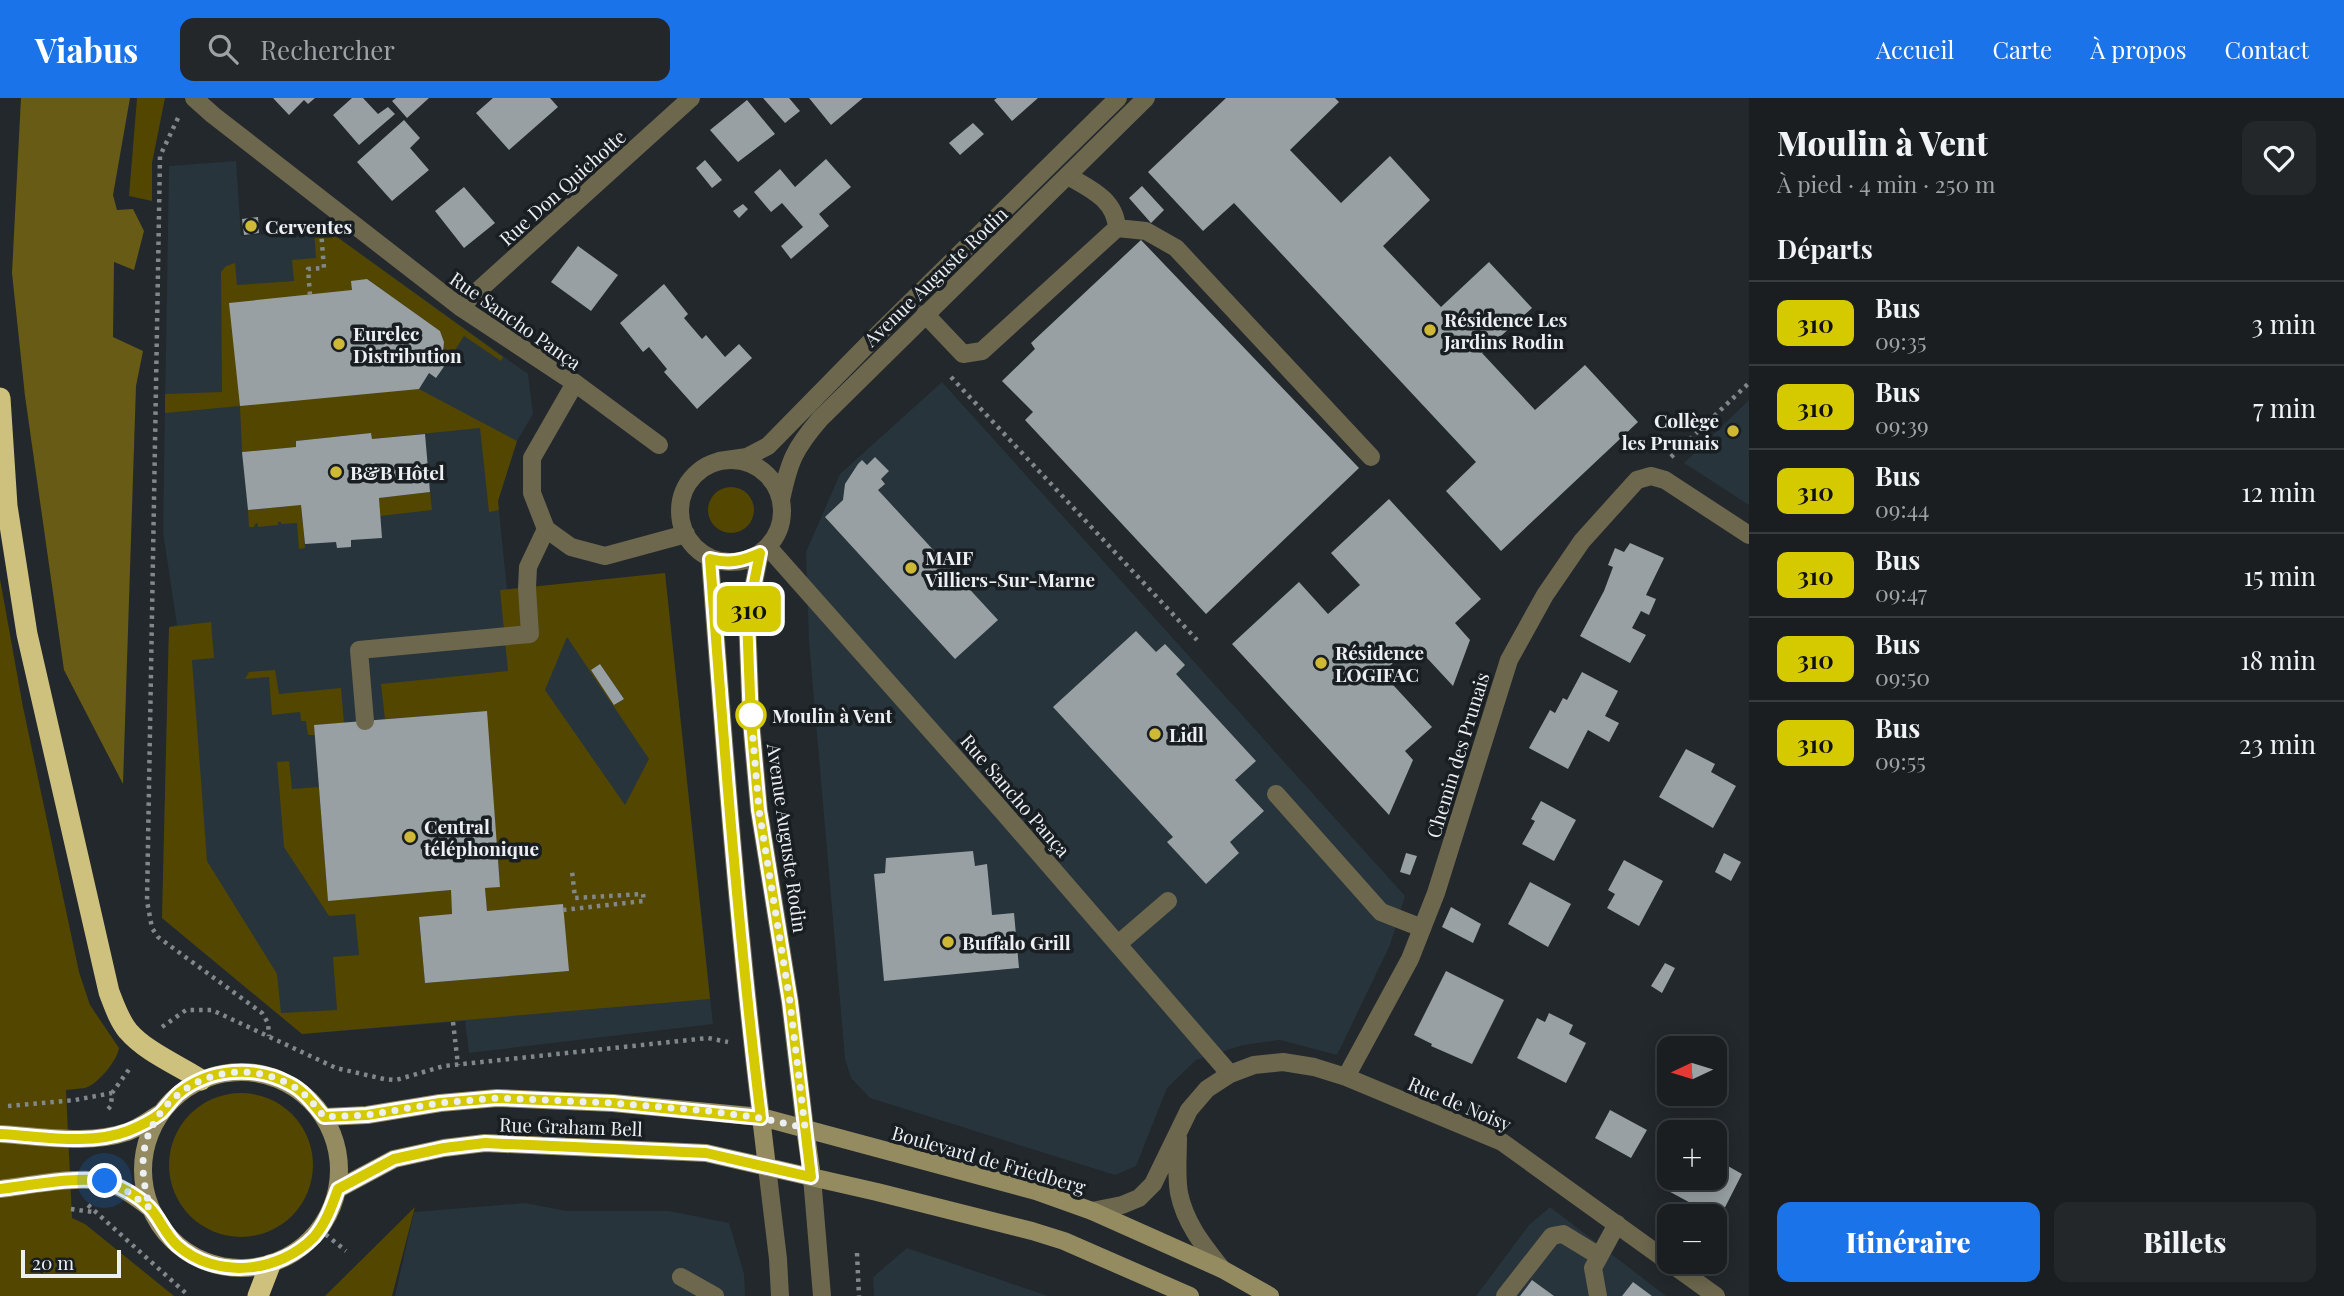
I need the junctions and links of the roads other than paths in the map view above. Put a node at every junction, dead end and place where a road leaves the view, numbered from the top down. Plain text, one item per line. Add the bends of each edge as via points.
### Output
1 (691, 98) edge
2 (1118, 98) edge
3 (1146, 98) edge
4 (188, 104) edge
5 (1068, 176) junction
6 (1118, 228) junction
7 (460, 307) junction
8 (925, 314) junction
9 (575, 383) junction
10 (0, 398) edge
11 (659, 445) dead end
12 (1371, 457) dead end
13 (719, 461) junction
14 (781, 500) junction
15 (546, 529) junction
16 (686, 534) junction
17 (1749, 536) edge
18 (764, 550) junction
19 (710, 559) junction
20 (365, 721) dead end
21 (1276, 794) dead end
22 (1168, 901) dead end
23 (1422, 928) junction
24 (1118, 944) junction
25 (1230, 1074) junction
26 (1346, 1077) junction
27 (201, 1080) junction
28 (161, 1113) junction
29 (324, 1117) junction
30 (761, 1118) junction
31 (805, 1128) junction
32 (0, 1134) edge
33 (1178, 1136) junction
34 (767, 1167) junction
35 (811, 1177) junction
36 (0, 1189) edge
37 (338, 1189) junction
38 (150, 1208) junction
39 (1093, 1211) junction
40 (1617, 1224) junction
41 (1599, 1256) junction
42 (270, 1265) junction
43 (1222, 1269) junction
44 (681, 1277) dead end
45 (258, 1296) edge
46 (715, 1296) edge
47 (780, 1296) edge
48 (822, 1296) edge
49 (1190, 1296) edge
50 (1270, 1296) edge
51 (1505, 1296) edge
52 (1598, 1296) edge
53 (1716, 1296) edge

1 - 7 street, Rue Don Quichotte
2 - 13 street, Avenue Auguste Rodin via 768,446 747,457
3 - 5 street, Avenue Auguste Rodin
4 - 7 street, Rue Sancho Pança via 213,115
5 - 6 street via 1103,197 1116,214
5 - 8 street, Avenue Auguste Rodin
6 - 8 street via 982,351 963,354
6 - 12 street via 1146,231 1176,248
7 - 9 street, Rue Sancho Pança
8 - 14 street, Avenue Auguste Rodin via 799,443
9 - 11 street
9 - 15 street, Rue Sancho Pança via 533,458 532,493
10 - 27 highway via 7,506 25,621 109,992 129,1032
13 - 14 street via 743,462 765,472
13 - 16 street, Avenue Auguste Rodin via 693,476 685,489 680,504
14 - 18 street, Avenue Auguste Rodin via 779,527
15 - 16 street via 571,547 605,556
15 - 20 street via 528,567 530,634 359,650
16 - 19 street
17 - 23 street, Chemin des Prunais via 1665,480 1651,476 1637,480 1582,541 1509,660
18 - 19 street via 727,564
18 - 24 street, Rue Sancho Pança
18 - 31 street, Avenue Auguste Rodin via 747,618 751,721 759,810
19 - 30 street via 730,822
21 - 23 street via 1381,912
22 - 24 street
23 - 26 street, Chemin des Prunais
24 - 25 street, Rue Sancho Pança
25 - 26 street, Rue de Noisy via 1283,1062
25 - 33 street, Rue de Noisy via 1207,1088 1189,1110
26 - 40 street, Rue de Noisy via 1502,1142
27 - 28 main road via 178,1093
27 - 29 main road via 246,1071 269,1075 291,1084
28 - 32 main road via 129,1131 108,1136
28 - 38 main road via 143,1159 143,1184
29 - 30 main road, Rue Graham Bell via 497,1098 613,1103
29 - 37 main road via 340,1164
30 - 31 main road, Rue Graham Bell
30 - 34 main road
31 - 35 main road
31 - 39 main road, Boulevard de Friedberg
33 - 39 street, Rue de Noisy via 1153,1184 1139,1198
33 - 43 street, Rue de Noisy via 1184,1212
34 - 35 main road, Rue Graham Bell
34 - 37 main road, Rue Graham Bell via 706,1153 485,1143 394,1159
34 - 47 street
35 - 48 street
35 - 49 main road via 1064,1241
36 - 38 main road via 105,1181
37 - 42 main road via 319,1229 294,1253
38 - 42 main road via 178,1246 199,1259 222,1267
39 - 43 main road, Boulevard de Friedberg
40 - 41 street
40 - 53 street, Rue de Noisy
41 - 51 street via 1563,1234 1552,1236
41 - 52 street via 1593,1268
42 - 45 highway
43 - 50 main road, Boulevard de Friedberg
44 - 46 street

